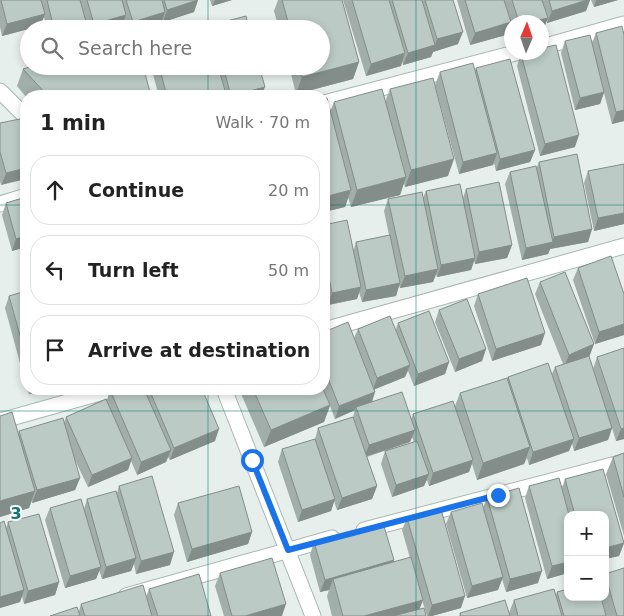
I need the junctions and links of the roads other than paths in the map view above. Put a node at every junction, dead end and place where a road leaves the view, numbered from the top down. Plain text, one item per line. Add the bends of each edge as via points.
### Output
1 (624, 24) edge
2 (549, 45) edge
3 (504, 56) edge
4 (0, 91) edge
5 (330, 101) edge
6 (20, 111) edge
7 (20, 198) edge
8 (0, 204) edge
9 (624, 246) edge
10 (330, 328) edge
11 (93, 395) edge
12 (226, 395) edge
13 (0, 421) edge
14 (624, 462) edge
15 (288, 550) junction
16 (112, 600) edge
17 (313, 616) edge

1 - 2 street
3 - 5 street
4 - 6 street
7 - 8 street
9 - 10 street
11 - 13 street
12 - 15 street
14 - 15 street
15 - 16 street
15 - 17 street

